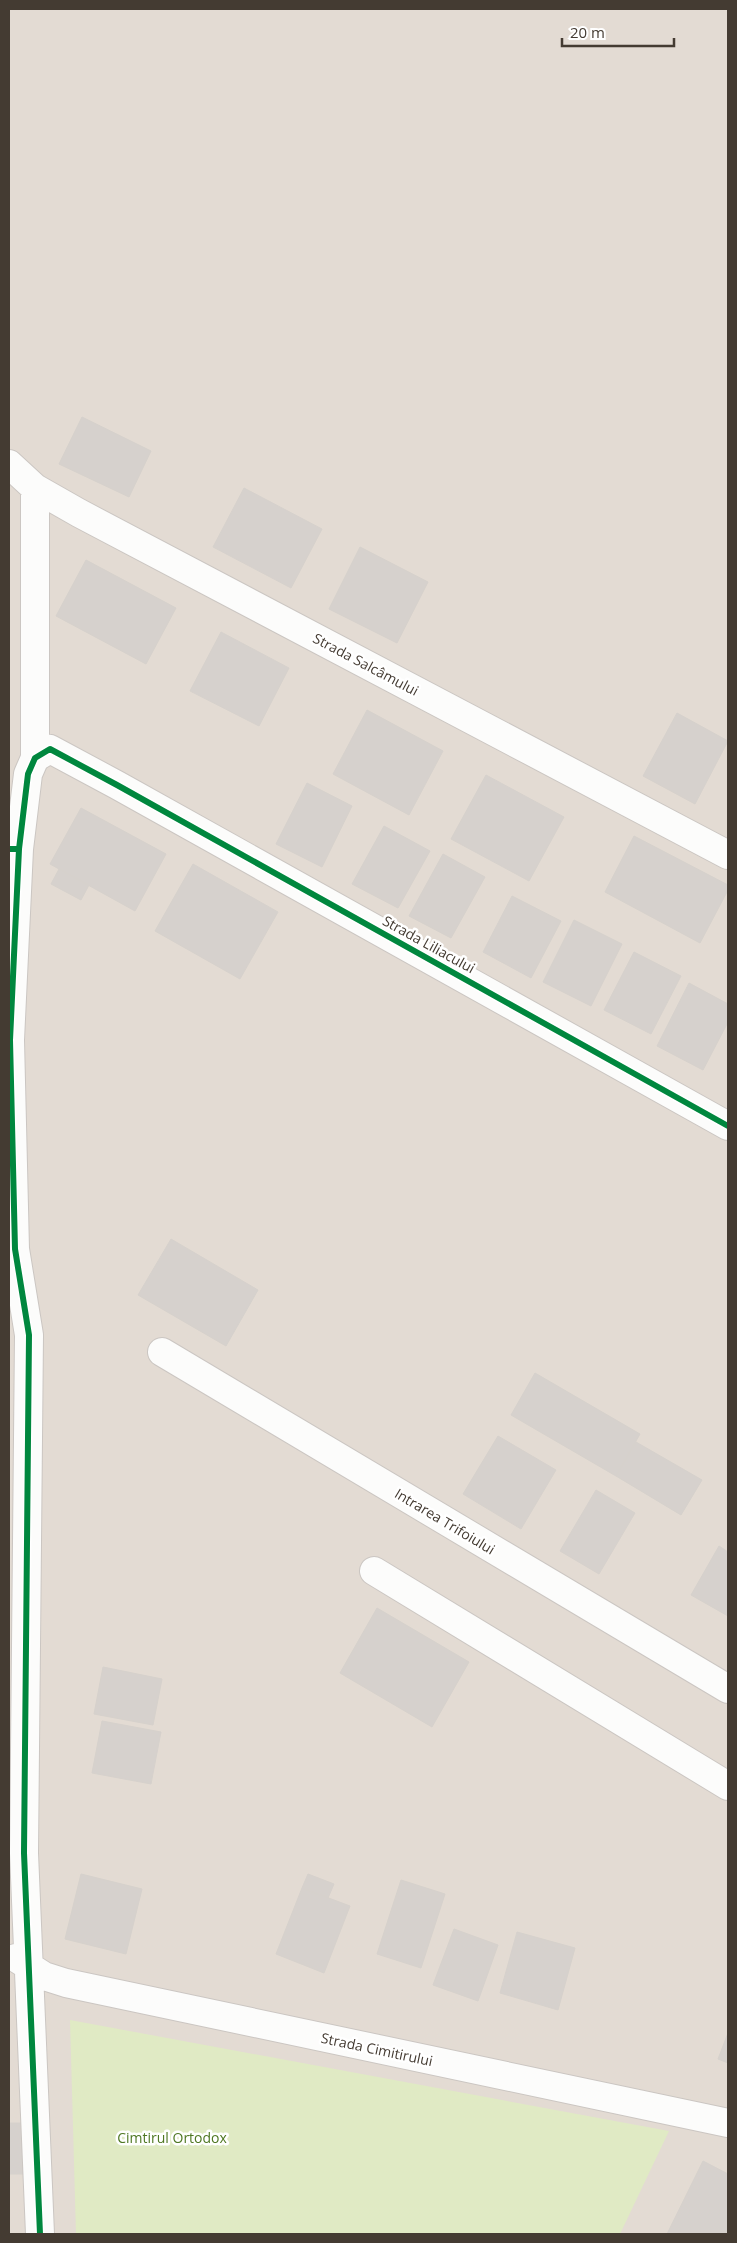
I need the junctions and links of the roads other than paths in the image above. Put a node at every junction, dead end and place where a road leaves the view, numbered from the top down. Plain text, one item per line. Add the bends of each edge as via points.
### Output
1 (9, 464) edge
2 (34, 488) junction
3 (36, 758) junction
4 (14, 849) edge
5 (728, 855) edge
6 (10, 1040) edge
7 (728, 1126) edge
8 (12, 1248) edge
9 (162, 1352) dead end
10 (374, 1572) dead end
11 (728, 1689) edge
12 (728, 1786) edge
13 (18, 1960) edge
14 (728, 2123) edge
15 (40, 2234) edge

1 - 2 street, Strada Salcâmului
2 - 3 street
2 - 5 street, Strada Salcâmului
3 - 4 street via 28,774
3 - 7 street, Strada Liliacului via 50,749
4 - 6 street
6 - 8 street
8 - 13 street via 29,1335 24,1843
9 - 11 street, Intrarea Trifoiului
10 - 12 street
13 - 14 street, Strada Cimitirului via 44,1976 66,1983
13 - 15 street

